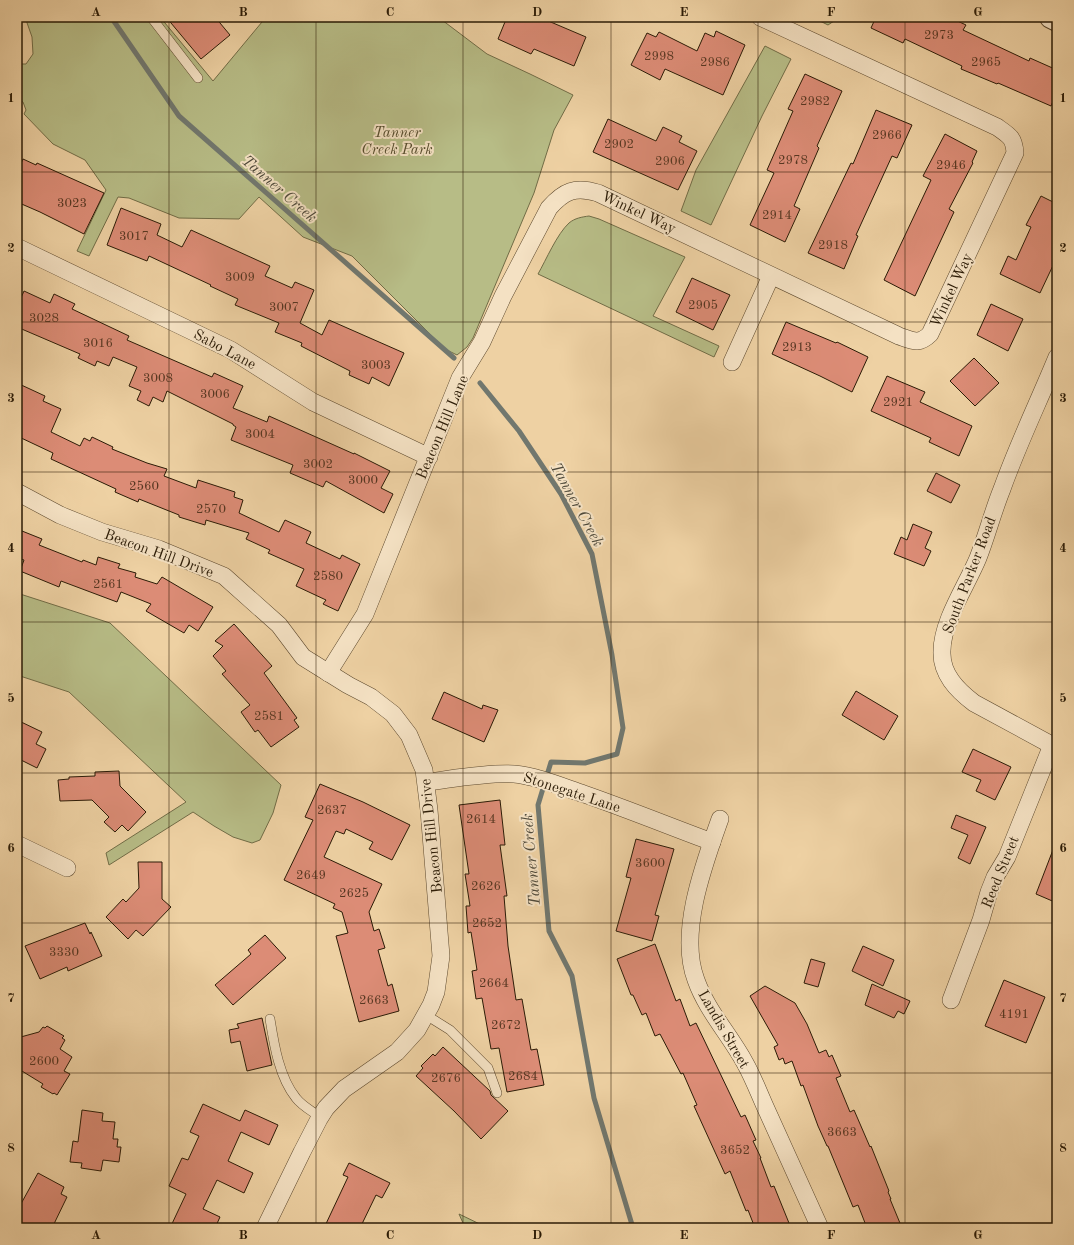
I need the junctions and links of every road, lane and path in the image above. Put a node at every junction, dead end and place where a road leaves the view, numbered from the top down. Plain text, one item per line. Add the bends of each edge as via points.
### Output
1 (151, 17) edge
2 (760, 17) edge
3 (1051, 17) edge
4 (1057, 20) edge
5 (198, 78) dead end
6 (570, 191) joint
7 (17, 247) edge
8 (771, 276) junction
9 (1057, 357) edge
10 (732, 362) dead end
11 (429, 457) junction
12 (17, 492) edge
13 (328, 673) junction
14 (1054, 746) edge
15 (427, 782) junction
16 (720, 819) dead end
17 (712, 842) junction
18 (17, 844) edge
19 (67, 868) dead end
20 (951, 1000) dead end
21 (426, 1015) junction
22 (270, 1019) dead end
23 (497, 1093) dead end
24 (320, 1117) junction
25 (265, 1228) edge
26 (820, 1228) edge

1 - 5 lane
2 - 8 street, Winkel Way via 997,127 1009,135 1014,143 1015,154 936,322 924,340 916,342 899,336
3 - 4 street
6 - 8 street, Winkel Way via 598,193
6 - 11 street, Beacon Hill Lane via 558,197 548,208 482,342 460,378
7 - 11 street, Sabo Lane via 231,350 313,402
8 - 10 street
9 - 14 street, South Parker Road via 1002,488 978,558 944,634 942,651 943,664 959,691 974,703
11 - 13 street, Beacon Hill Lane via 365,614
12 - 13 street, Beacon Hill Drive via 74,521 159,549 224,576 279,625 303,657
13 - 15 street, Beacon Hill Drive via 371,697 394,716 421,760
14 - 20 street, Reed Street via 995,877
15 - 17 street, Stonegate Lane via 490,775 527,776
15 - 21 street, Beacon Hill Drive via 442,956 436,992
16 - 17 street, Landis Street
17 - 26 street, Landis Street via 695,899 690,933 690,955 695,980 708,1005 746,1063
18 - 19 street
21 - 23 lane via 450,1030 488,1068
21 - 24 street, Beacon Hill Drive via 397,1052 344,1089
22 - 24 lane via 284,1079 296,1098
24 - 25 street, Beacon Hill Drive

